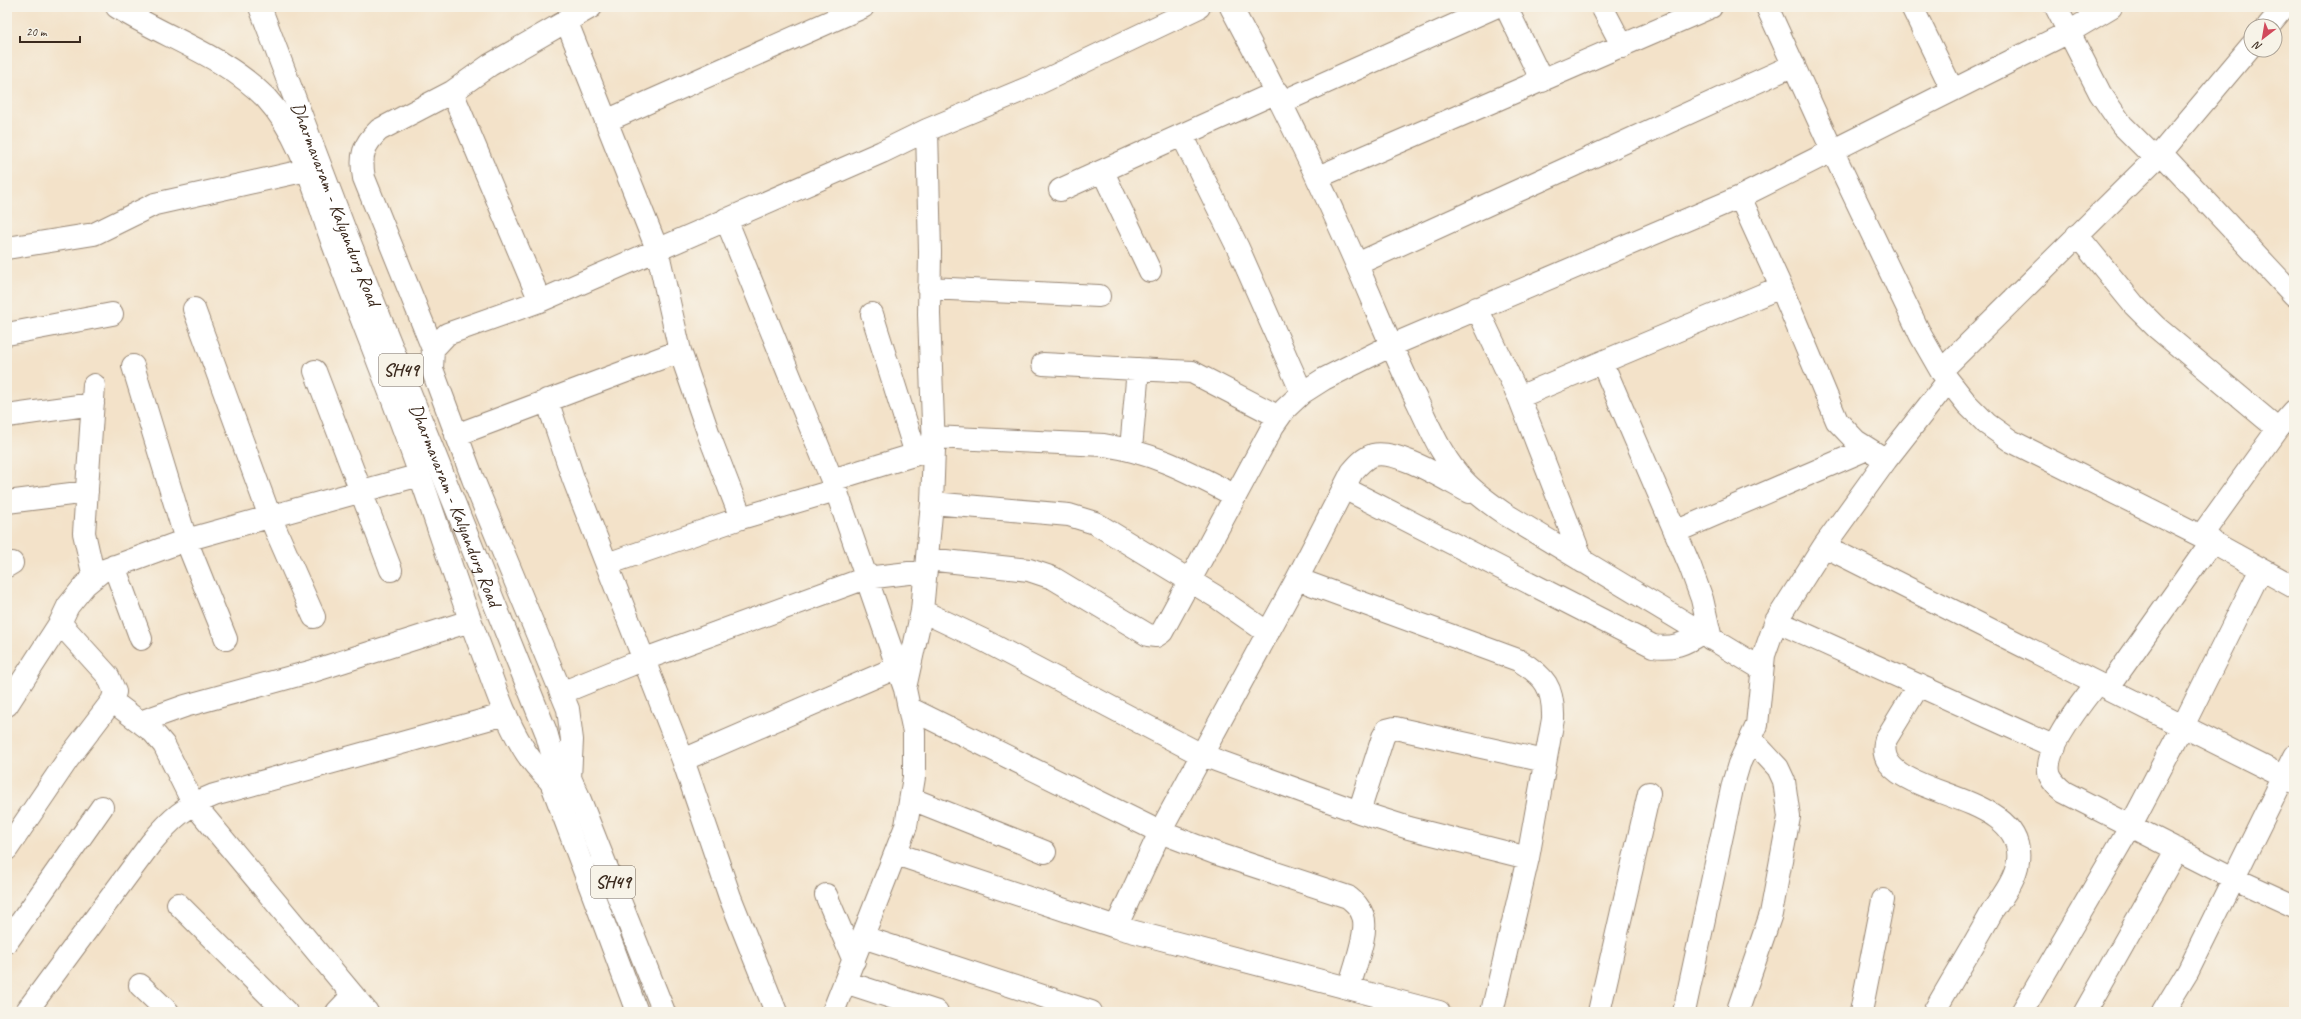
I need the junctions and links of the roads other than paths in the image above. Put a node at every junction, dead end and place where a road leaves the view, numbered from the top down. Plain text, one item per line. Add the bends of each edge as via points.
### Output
1 (117, 7) edge
2 (260, 7) edge
3 (591, 7) edge
4 (862, 7) edge
5 (1200, 7) edge
6 (1231, 7) edge
7 (1495, 7) edge
8 (1506, 7) edge
9 (1602, 7) edge
10 (1712, 7) edge
11 (1767, 7) edge
12 (1912, 7) edge
13 (2056, 7) edge
14 (2112, 7) edge
15 (566, 20) junction
16 (2069, 32) junction
17 (1623, 47) junction
18 (2243, 55) edge
19 (1794, 65) junction
20 (1542, 81) junction
21 (1952, 89) junction
22 (452, 92) junction
23 (1279, 97) junction
24 (606, 120) junction
25 (927, 130) junction
26 (1182, 136) junction
27 (1833, 152) junction
28 (2158, 156) junction
29 (307, 170) junction
30 (1103, 172) junction
31 (1318, 177) junction
32 (1060, 190) dead end
33 (1740, 196) junction
34 (726, 219) junction
35 (2077, 235) junction
36 (7, 248) edge
37 (657, 249) junction
38 (1357, 264) junction
39 (1150, 271) dead end
40 (1781, 287) junction
41 (930, 288) junction
42 (2294, 295) edge
43 (1099, 296) dead end
44 (540, 301) junction
45 (1477, 308) junction
46 (194, 309) dead end
47 (112, 314) dead end
48 (872, 314) dead end
49 (7, 334) edge
50 (1390, 346) junction
51 (433, 349) junction
52 (680, 351) junction
53 (1602, 362) junction
54 (1043, 364) dead end
55 (132, 366) dead end
56 (1138, 369) junction
57 (315, 372) dead end
58 (1944, 376) junction
59 (1302, 393) junction
60 (1519, 398) junction
61 (547, 400) junction
62 (2294, 411) edge
63 (7, 416) edge
64 (1279, 417) junction
65 (2278, 429) junction
66 (456, 435) junction
67 (927, 447) junction
68 (1131, 449) junction
69 (1867, 449) junction
70 (1886, 460) junction
71 (420, 475) junction
72 (834, 485) junction
73 (1344, 488) junction
74 (87, 492) junction
75 (361, 492) junction
76 (1234, 495) junction
77 (1484, 499) junction
78 (7, 502) edge
79 (932, 503) junction
80 (270, 517) junction
81 (741, 518) junction
82 (1675, 532) junction
83 (2206, 539) junction
84 (186, 540) junction
85 (1824, 546) junction
86 (1584, 562) junction
87 (607, 564) junction
88 (926, 565) junction
89 (114, 566) junction
90 (2261, 569) junction
91 (391, 570) dead end
92 (94, 577) junction
93 (866, 578) junction
94 (1297, 579) junction
95 (1190, 582) junction
96 (2294, 587) edge
97 (922, 612) junction
98 (314, 617) dead end
99 (470, 621) junction
100 (1776, 621) junction
101 (60, 623) junction
102 (1268, 634) junction
103 (1706, 636) junction
104 (141, 639) dead end
105 (226, 639) dead end
106 (645, 659) junction
107 (898, 667) junction
108 (1762, 669) junction
109 (1920, 685) junction
110 (2103, 686) junction
111 (11, 690) edge
112 (561, 693) junction
113 (908, 699) junction
114 (112, 701) junction
115 (506, 714) junction
116 (140, 722) junction
117 (2183, 726) junction
118 (1752, 740) junction
119 (2055, 747) junction
120 (1202, 755) junction
121 (2294, 756) edge
122 (683, 760) junction
123 (1545, 761) junction
124 (2289, 779) edge
125 (560, 780) junction
126 (1649, 793) dead end
127 (912, 799) junction
128 (193, 803) junction
129 (102, 807) dead end
130 (1359, 812) junction
131 (2131, 825) junction
132 (1160, 832) junction
133 (7, 849) edge
134 (2177, 849) junction
135 (1045, 852) dead end
136 (896, 854) junction
137 (1528, 858) junction
138 (2233, 878) junction
139 (826, 895) dead end
140 (1883, 900) dead end
141 (178, 904) dead end
142 (2294, 906) edge
143 (1116, 927) junction
144 (863, 938) junction
145 (7, 942) edge
146 (854, 961) junction
147 (845, 982) junction
148 (140, 985) dead end
149 (1349, 988) junction
150 (353, 995) junction
151 (1739, 1006) dead end
152 (26, 1012) edge
153 (168, 1012) edge
154 (286, 1012) edge
155 (337, 1012) edge
156 (367, 1012) edge
157 (637, 1012) edge
158 (664, 1012) edge
159 (776, 1012) edge
160 (833, 1012) edge
161 (937, 1012) edge
162 (1091, 1012) edge
163 (1439, 1012) edge
164 (1492, 1012) edge
165 (1599, 1012) edge
166 (1684, 1012) edge
167 (1861, 1012) edge
168 (1934, 1012) edge
169 (2022, 1012) edge
170 (2085, 1012) edge
171 (2163, 1012) edge

1 - 29 street via 212,57 253,86 279,114
2 - 125 street, Dharmavaram - Kalyandurg Road / SH49 via 344,228 546,732
3 - 15 street
4 - 24 street
5 - 25 street via 1035,86
6 - 23 street
7 - 23 street
8 - 20 street
9 - 17 street
10 - 17 street
11 - 19 street
12 - 21 street
13 - 16 street
14 - 16 street
15 - 22 street via 490,65
15 - 24 street
16 - 21 street
16 - 28 street via 2086,69 2110,109
17 - 20 street
18 - 28 street
19 - 27 street
19 - 38 street
20 - 31 street
21 - 27 street
22 - 44 street
22 - 51 street via 379,130 370,139 361,162 364,178
23 - 26 street
23 - 31 street
24 - 37 street
25 - 34 street
25 - 41 street
26 - 30 street
26 - 59 street via 1238,248
27 - 33 street
27 - 58 street via 1902,300
28 - 35 street
28 - 42 street
29 - 36 street via 155,204 94,234
29 - 71 street
30 - 32 street
30 - 39 street
31 - 38 street
33 - 40 street
33 - 45 street
34 - 37 street
34 - 72 street
35 - 58 street
35 - 65 street via 2134,305 2156,327
37 - 44 street
37 - 52 street
38 - 50 street
40 - 53 street
40 - 69 street via 1830,407 1846,432
41 - 43 street
41 - 67 street
44 - 51 street via 447,334
45 - 50 street
45 - 60 street
46 - 80 street
47 - 49 street
48 - 67 street
50 - 59 street
50 - 77 street via 1447,460 1466,484
51 - 66 street via 432,369
52 - 61 street
52 - 81 street
53 - 60 street
53 - 82 street
54 - 56 street
55 - 84 street
56 - 64 street via 1192,372
56 - 68 street
57 - 75 street
58 - 70 street
58 - 83 street via 1987,424 2011,441
59 - 64 street
60 - 86 street
61 - 66 street
61 - 87 street via 573,478
62 - 65 street
63 - 74 street via 94,394
64 - 76 street
65 - 83 street
66 - 112 street
67 - 68 street via 1104,445
67 - 72 street
67 - 79 street
68 - 76 street via 1160,458
69 - 70 street
69 - 82 street
70 - 85 street
71 - 75 street
71 - 99 street
72 - 81 street
72 - 93 street
73 - 77 street via 1360,462 1384,454 1400,458
73 - 94 street
73 - 103 street via 1653,646 1676,646
74 - 78 street
74 - 92 street via 84,533
75 - 80 street
75 - 91 street
76 - 95 street
77 - 86 street
79 - 88 street
79 - 95 street via 1055,513 1082,518 1108,531
80 - 84 street
80 - 98 street
81 - 87 street
82 - 103 street via 1702,599
83 - 90 street
83 - 110 street
84 - 89 street
84 - 105 street
85 - 100 street
85 - 110 street
86 - 103 street
87 - 106 street
88 - 93 street
88 - 95 street via 1029,570 1040,573 1053,578 1148,635 1156,636 1162,632
88 - 97 street
89 - 92 street
89 - 104 street
90 - 96 street
90 - 117 street
92 - 101 street via 68,606
93 - 106 street
93 - 107 street
94 - 102 street
94 - 123 street via 1518,660 1533,669 1546,683 1553,700 1553,719
95 - 102 street via 1215,596
97 - 113 street
97 - 120 street via 983,640
99 - 115 street
99 - 116 street via 313,672 185,706
100 - 108 street
100 - 109 street
101 - 111 street
101 - 114 street via 108,676 115,692
102 - 120 street
103 - 108 street
106 - 112 street
106 - 122 street
107 - 113 street
107 - 122 street
108 - 118 street via 1760,710
109 - 119 street
109 - 168 street via 1886,739 1883,748 1885,759 1901,775 1996,815 2013,832 2019,845 2015,873
110 - 117 street
110 - 119 street via 2071,719
112 - 125 street via 568,709 572,740
113 - 127 street via 915,752
113 - 132 street
114 - 116 street
114 - 133 street via 68,759
115 - 125 street via 523,748
115 - 128 street via 214,794
116 - 128 street via 164,745
117 - 124 street
117 - 131 street
118 - 151 street via 1778,768 1784,781 1789,817 1771,914
118 - 166 street via 1732,784
119 - 131 street via 2048,763 2049,775 2054,784 2064,792
120 - 130 street
120 - 132 street
121 - 124 street
122 - 159 street via 730,897
123 - 130 street via 1395,728 1387,730
123 - 137 street
124 - 138 street
125 - 157 street, Dharmavaram - Kalyandurg Road / SH49
125 - 158 street, Dharmavaram - Kalyandurg Road / SH49
126 - 165 street
127 - 135 street
127 - 136 street
128 - 150 street
128 - 152 street via 167,824 151,843
129 - 145 street
130 - 137 street via 1408,828
131 - 134 street
131 - 169 street
132 - 143 street
132 - 149 street via 1215,853 1337,892 1353,901 1359,906 1364,917 1364,932
134 - 138 street
134 - 170 street
136 - 143 street
136 - 144 street
137 - 164 street
138 - 142 street
138 - 171 street via 2188,971
139 - 146 street
140 - 167 street
141 - 154 street
143 - 149 street
144 - 146 street
144 - 162 street
146 - 147 street
147 - 160 street
147 - 161 street
148 - 153 street
149 - 163 street
150 - 155 street
150 - 156 street

